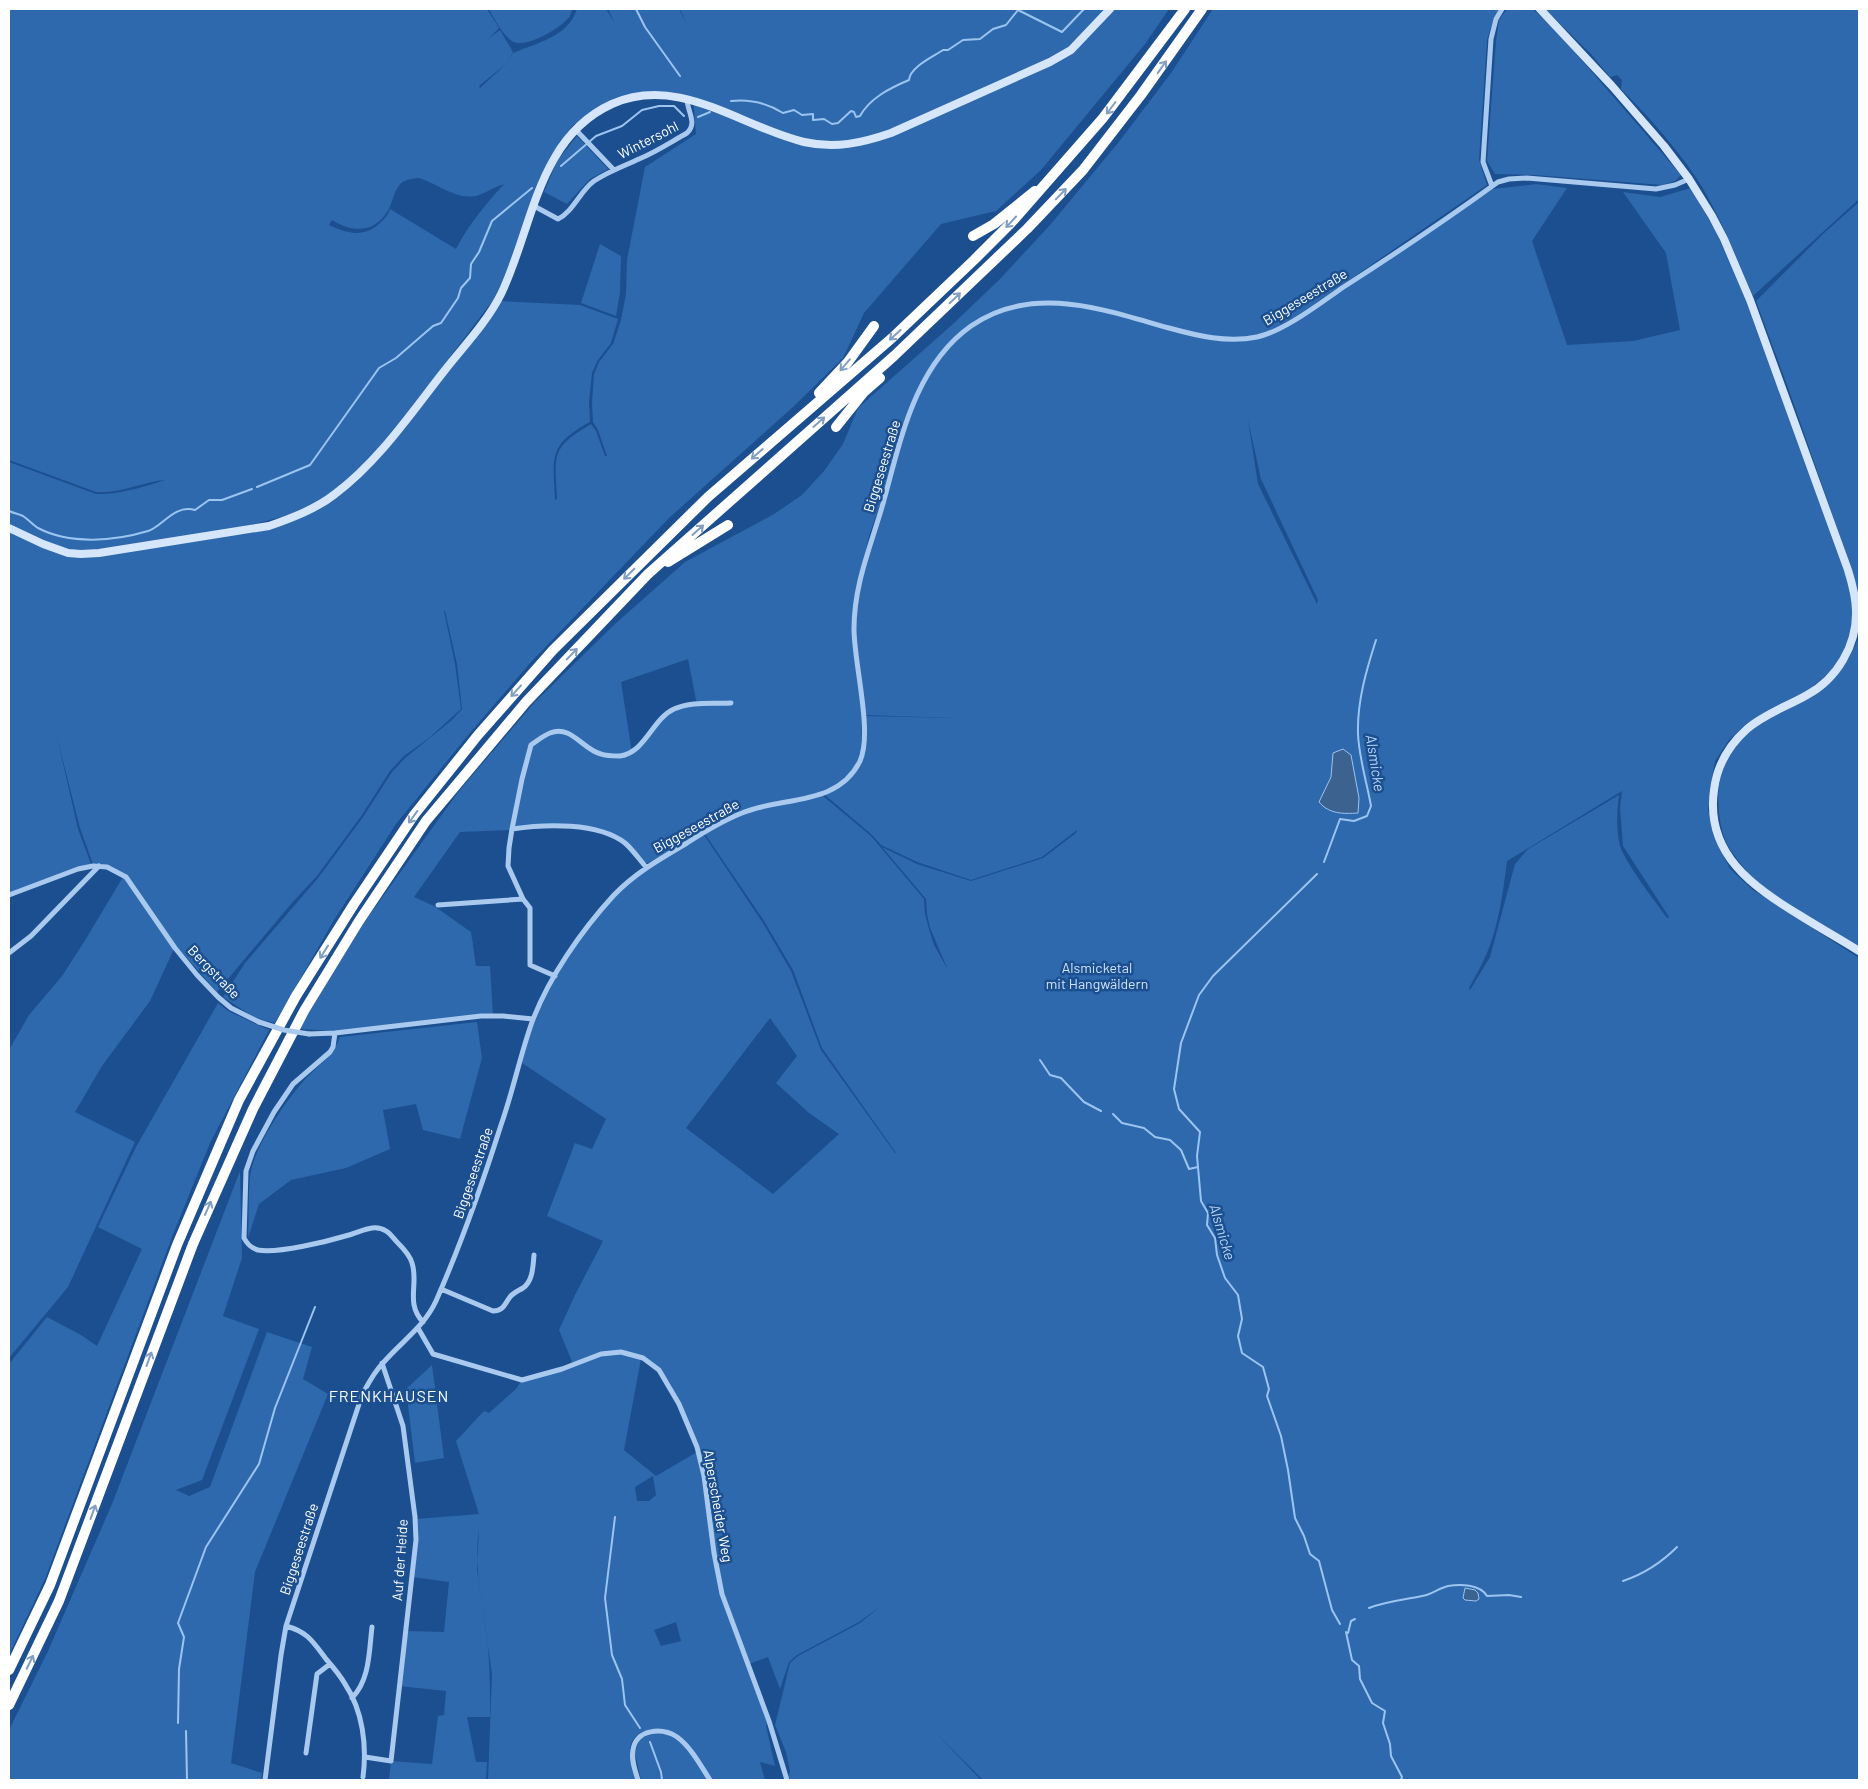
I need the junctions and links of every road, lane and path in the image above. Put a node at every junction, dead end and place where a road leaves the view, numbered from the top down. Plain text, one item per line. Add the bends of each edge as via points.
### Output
1 (1110, 9) edge
2 (1185, 9) edge
3 (1202, 9) edge
4 (1502, 9) edge
5 (1540, 9) edge
6 (682, 98) junction
7 (575, 129) junction
8 (613, 169) junction
9 (1689, 179) junction
10 (1045, 186) junction
11 (1492, 186) junction
12 (534, 206) junction
13 (973, 236) dead end
14 (874, 326) dead end
15 (894, 356) junction
16 (807, 410) junction
17 (836, 427) dead end
18 (728, 525) dead end
19 (9, 528) edge
20 (648, 574) junction
21 (1857, 630) edge
22 (731, 703) dead end
23 (512, 829) junction
24 (99, 866) junction
25 (646, 867) junction
26 (9, 895) edge
27 (523, 899) junction
28 (438, 905) dead end
29 (1859, 951) edge
30 (9, 953) edge
31 (555, 976) junction
32 (533, 1019) junction
33 (335, 1034) junction
34 (534, 1255) dead end
35 (442, 1288) junction
36 (423, 1322) junction
37 (418, 1328) junction
38 (382, 1363) junction
39 (286, 1626) junction
40 (372, 1627) dead end
41 (330, 1664) junction
42 (9, 1670) edge
43 (352, 1698) junction
44 (9, 1705) edge
45 (306, 1753) dead end
46 (366, 1757) junction
47 (363, 1777) dead end
48 (265, 1780) edge
49 (638, 1780) edge
50 (710, 1780) edge
51 (787, 1780) edge

1 - 6 street via 1071,50 1050,62 867,142 834,146 804,142
2 -> 10 highway via 1103,118
15 -> 3 highway via 1027,229 1083,170
4 - 11 street via 1491,39 1483,162
5 - 9 street via 1648,126
6 - 7 street via 649,95 612,104
6 - 8 street, Wintersohl via 692,121 690,130 641,158
7 - 8 street, Wintersohl
7 - 12 street via 552,160
8 - 12 street, Wintersohl via 592,182 558,219
9 - 11 street, Biggeseestraße via 1656,189 1527,178 1509,179
9 - 21 street via 1724,239 1750,300 1848,570 1855,599
10 - 13 highway via 1030,193 994,224
10 -> 16 highway via 936,297
11 - 25 street, Biggeseestraße via 1298,318 1262,336 1232,340 1201,337 1094,307 1055,302 1020,304 996,313 954,340 924,381 903,434 863,564 854,623 854,648 864,715 863,755 855,770 845,782 823,794 745,811
12 - 19 street via 500,296 479,327 371,461 332,496 270,526 100,553 68,553
14 -> 16 highway
15 - 17 highway
20 -> 15 highway
16 -> 42 highway via 708,497 553,650 478,735 414,815 354,904 296,996 239,1100 177,1245 50,1585
18 - 20 highway
44 -> 20 highway via 59,1601 193,1244 253,1109 304,1012 359,921 426,822 526,702
21 - 29 street via 1848,651 1822,685 1765,716 1732,744 1721,763 1712,799 1721,843 1737,868 1763,892
22 - 23 street via 687,705 674,709 665,714 632,752 620,756 601,754 568,733 551,732 531,745
23 - 25 street via 591,829 619,839
23 - 27 street via 508,866
24 - 26 street via 78,869
24 - 30 street via 31,936
24 - 33 street, Bergstraße, bridge via 126,877 175,948 231,1008 258,1022 284,1030
25 - 31 street, Biggeseestraße via 618,891 587,926
27 - 28 street
27 - 31 street via 530,908 530,965
31 - 32 street, Biggeseestraße
32 - 33 street, Bergstraße via 481,1016
32 - 35 street, Biggeseestraße via 480,1192
33 - 36 street via 330,1052 293,1084 253,1152 246,1171 244,1238 252,1247 265,1251 324,1242 380,1228 400,1244 412,1261 413,1305
34 - 35 street via 527,1285 512,1294 498,1312
35 - 36 street, Biggeseestraße
36 - 37 street, Biggeseestraße
37 - 38 street, Biggeseestraße
37 - 51 street, Alperscheider Weg via 433,1354 522,1380 601,1354 621,1352 643,1358 659,1370 679,1404 697,1447 722,1594
38 - 39 street, Biggeseestraße via 362,1395
38 - 46 street, Auf der Heide via 404,1426 415,1517 414,1562 392,1760
39 - 41 street via 304,1633
39 - 48 street, Biggeseestraße
40 - 43 street via 367,1672
41 - 43 street
41 - 45 street via 317,1674
43 - 46 street
46 - 47 street
49 - 50 street via 632,1760 635,1743 645,1733 660,1731 681,1740

